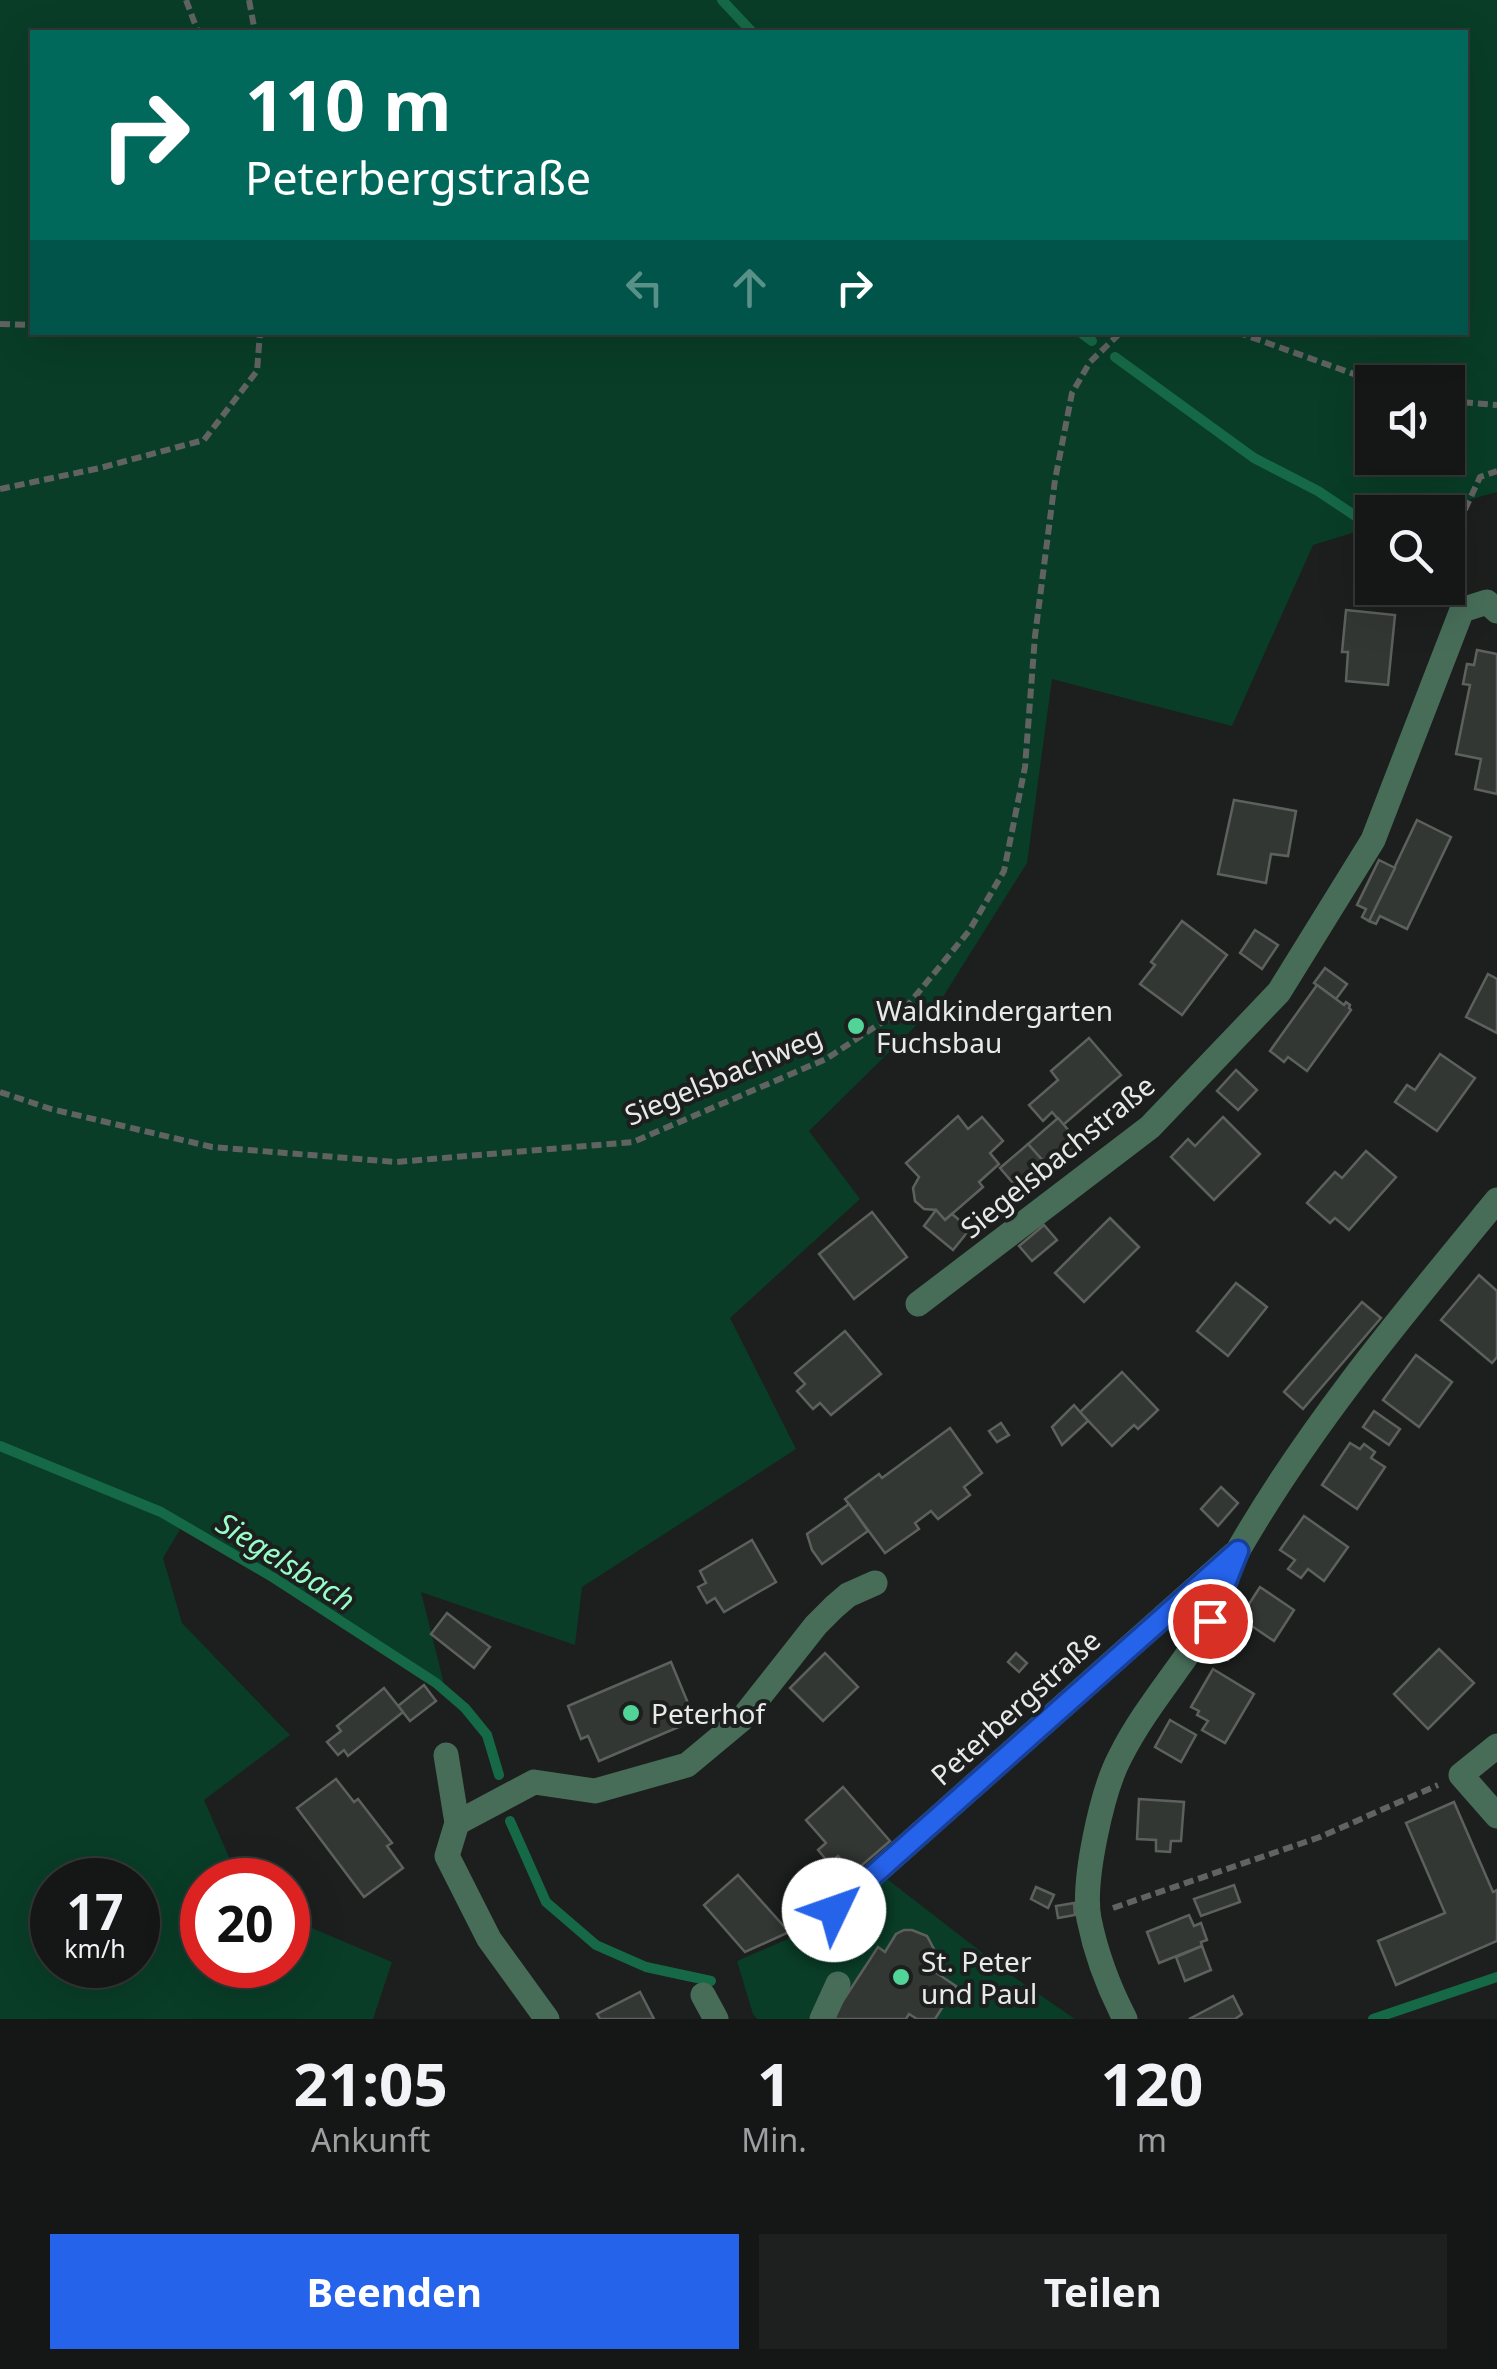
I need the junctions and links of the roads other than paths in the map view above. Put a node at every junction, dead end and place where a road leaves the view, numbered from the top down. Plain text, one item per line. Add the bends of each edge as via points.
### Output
1 (1497, 610) edge
2 (1497, 1200) edge
3 (918, 1304) dead end
4 (1238, 1551) junction
5 (874, 1583) dead end
6 (1497, 1746) edge
7 (446, 1755) dead end
8 (1497, 1816) edge
9 (457, 1822) junction
10 (834, 1910) dead end
11 (838, 1984) dead end
12 (703, 1996) dead end
13 (548, 2019) edge
14 (716, 2019) edge
15 (822, 2019) edge
16 (1125, 2019) edge

1 - 3 street, Siegelsbachstraße via 1487,602 1462,610 1373,840 1279,992 1150,1127
2 - 4 street, Peterbergstraße via 1356,1373
4 - 10 street, Peterbergstraße
4 - 16 street, Peterbergstraße via 1210,1621 1118,1759 1098,1821 1088,1916
5 - 9 street via 834,1607 741,1720 688,1765 596,1791 534,1782
6 - 8 street via 1462,1775
7 - 9 street
9 - 13 street via 447,1856 488,1939
11 - 15 street
12 - 14 street

